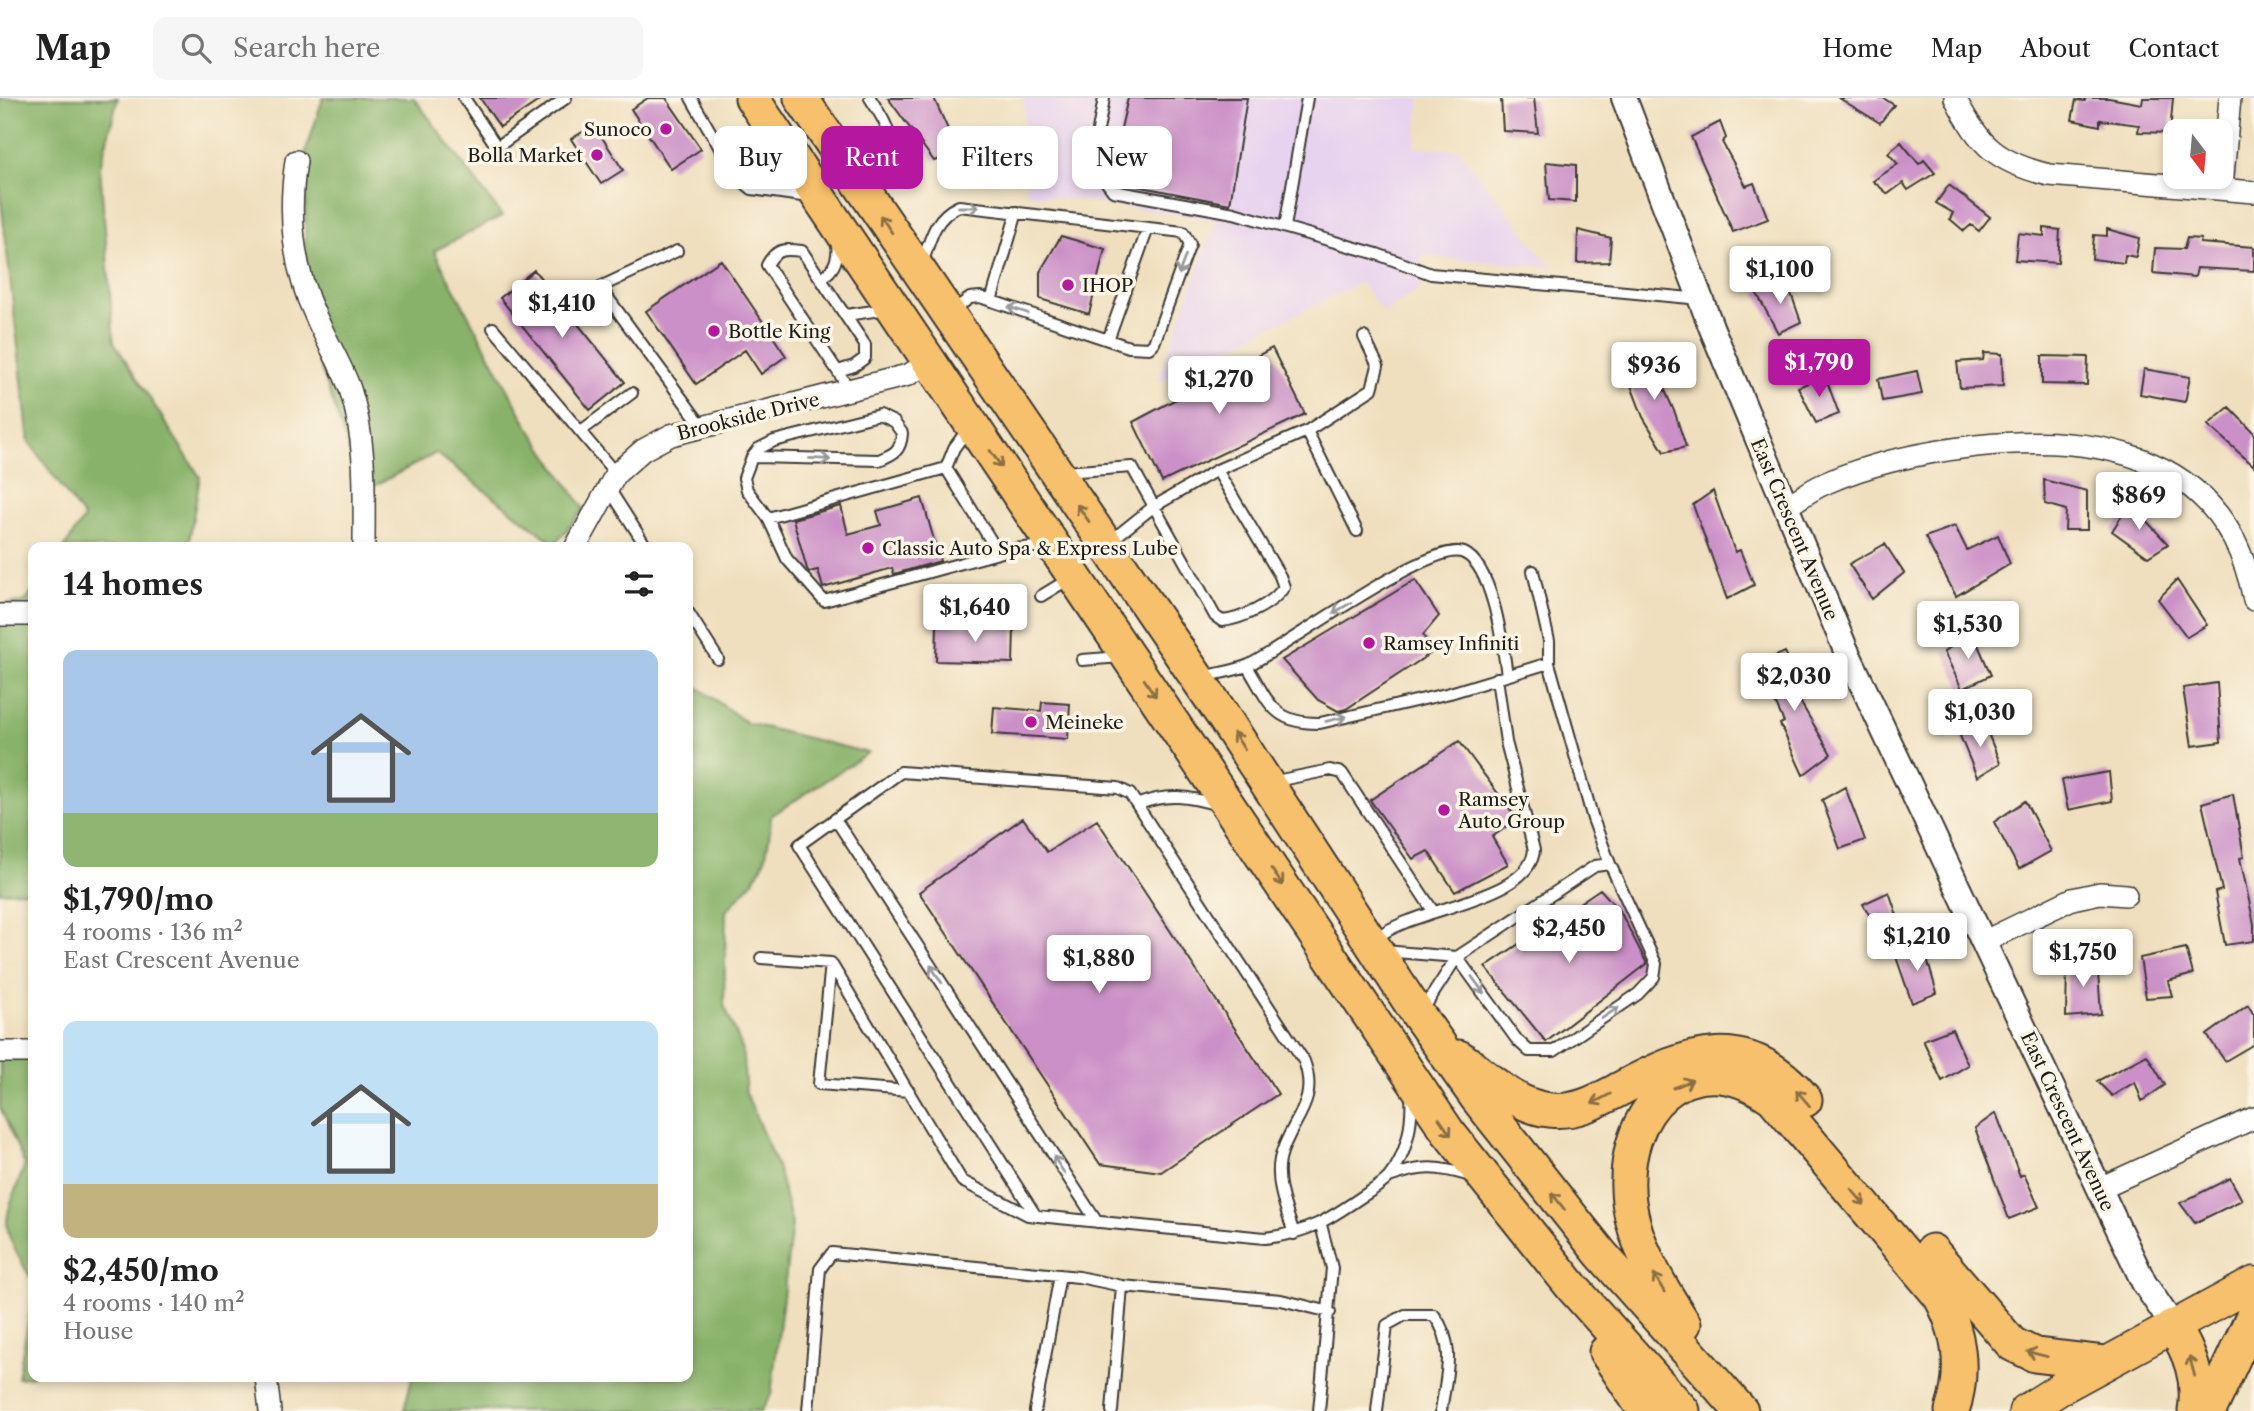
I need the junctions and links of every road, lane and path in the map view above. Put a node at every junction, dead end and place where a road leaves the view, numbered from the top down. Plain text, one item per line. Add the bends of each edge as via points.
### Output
1 (464, 98) edge
2 (566, 98) edge
3 (691, 98) edge
4 (752, 98) edge
5 (801, 98) edge
6 (870, 98) edge
7 (1104, 98) edge
8 (1307, 98) edge
9 (1624, 98) edge
10 (1955, 98) edge
11 (2230, 98) edge
12 (2228, 119) edge
13 (888, 126) edge
14 (821, 128) edge
15 (296, 161) dead end
16 (2163, 183) edge
17 (862, 189) edge
18 (2233, 189) edge
19 (2254, 192) edge
20 (827, 210) junction
21 (1017, 212) junction
22 (1285, 227) junction
23 (1148, 228) junction
24 (677, 251) dead end
25 (919, 274) junction
26 (822, 278) junction
27 (1700, 299) junction
28 (991, 301) junction
29 (894, 310) junction
30 (846, 315) junction
31 (947, 315) junction
32 (493, 328) dead end
33 (1364, 337) dead end
34 (1108, 340) junction
35 (930, 362) junction
36 (838, 371) junction
37 (850, 390) junction
38 (632, 393) dead end
39 (971, 424) junction
40 (702, 426) junction
41 (581, 431) junction
42 (1307, 431) junction
43 (752, 457) junction
44 (946, 468) junction
45 (1217, 470) junction
46 (1055, 473) junction
47 (612, 480) junction
48 (1153, 507) junction
49 (1785, 508) junction
50 (768, 519) junction
51 (1357, 531) dead end
52 (364, 542) edge
53 (578, 542) edge
54 (644, 542) edge
55 (1106, 545) junction
56 (1055, 546) junction
57 (998, 552) junction
58 (1533, 571) dead end
59 (1075, 575) junction
60 (1041, 596) dead end
61 (2254, 600) edge
62 (0, 615) edge
63 (28, 615) edge
64 (693, 619) edge
65 (1128, 656) junction
66 (719, 659) dead end
67 (1082, 660) dead end
68 (1549, 663) junction
69 (1247, 666) junction
70 (1502, 677) junction
71 (1196, 678) junction
72 (1266, 783) junction
73 (1139, 804) junction
74 (1229, 808) junction
75 (836, 820) junction
76 (1610, 864) junction
77 (2126, 895) dead end
78 (1433, 911) junction
79 (1983, 942) junction
80 (1376, 946) junction
81 (1457, 957) junction
82 (761, 958) dead end
83 (831, 963) junction
84 (1419, 1016) junction
85 (1439, 1043) junction
86 (0, 1052) edge
87 (28, 1052) edge
88 (1409, 1072) junction
89 (909, 1091) junction
90 (2254, 1118) edge
91 (1389, 1177) junction
92 (1486, 1180) junction
93 (2100, 1188) junction
94 (1510, 1212) junction
95 (1036, 1216) junction
96 (1097, 1222) junction
97 (1321, 1225) junction
98 (1294, 1234) junction
99 (1060, 1275) junction
100 (2254, 1283) edge
101 (1122, 1286) junction
102 (1329, 1312) junction
103 (2254, 1314) edge
104 (2172, 1326) junction
105 (2104, 1363) junction
106 (267, 1382) edge
107 (1737, 1407) edge
108 (270, 1411) edge
109 (808, 1411) edge
110 (1035, 1411) edge
111 (1112, 1411) edge
112 (1319, 1411) edge
113 (1377, 1411) edge
114 (1441, 1411) edge
115 (1644, 1411) edge
116 (1683, 1411) edge
117 (1952, 1411) edge
118 (2025, 1411) edge
119 (2194, 1411) edge
120 (2209, 1411) edge

1 - 2 lane via 497,147
3 - 20 lane via 736,176 752,189
4 - 20 highway
5 - 14 highway
6 - 13 lane
7 - 22 lane via 1095,160 1101,178 1113,191
8 - 22 lane
9 - 27 street, East Crescent Avenue
10 - 16 street via 1979,141 2020,168 2049,175
11 - 12 street
15 - 52 street via 292,213 302,281 350,389 359,426
25 -> 17 highway
18 - 19 street
20 - 26 lane via 838,255 831,272
20 - 29 highway
21 - 23 lane
25 -> 21 lane via 934,227 948,211 971,206
21 - 28 lane
22 - 27 lane via 1431,274
23 - 34 lane
23 -> 34 lane via 1183,232 1190,244 1154,344 1141,350
24 - 40 lane via 600,287
25 - 31 highway
26 - 30 lane
26 - 36 lane via 802,251 783,249 772,255 767,265
27 - 49 street, East Crescent Avenue
28 - 31 lane via 970,298
34 -> 28 lane
29 - 30 lane
29 - 35 highway
30 - 36 lane via 865,345 865,358
31 - 46 highway
32 - 41 lane
33 - 42 lane via 1378,366 1372,389
35 - 37 street, Brookside Drive via 908,375
35 - 39 highway
36 - 37 lane
37 - 40 street, Brookside Drive
38 - 41 lane
39 - 44 lane
39 -> 56 highway
40 - 47 street, Brookside Drive via 643,450
41 - 47 lane
42 - 45 lane
42 - 51 lane
43 -> 43 lane via 879,460 895,454 902,433 894,422 879,415 774,441
43 - 50 lane via 744,478 747,490
44 - 50 lane
44 - 57 lane
45 - 48 lane
45 - 48 lane via 1280,576 1284,587 1277,598 1222,621
46 - 48 lane via 1132,467
55 -> 46 highway
47 - 53 street, Brookside Drive
47 - 54 lane
48 - 55 lane
49 - 61 street via 1854,471 1942,450 2020,441 2111,448 2164,468 2206,501 2238,547
49 - 79 street, East Crescent Avenue
50 - 57 lane via 787,559 824,601
55 - 71 highway
56 - 57 lane
56 - 59 highway
58 - 68 lane via 1549,641
59 - 60 lane
59 - 65 highway
62 - 63 street
64 - 66 lane
65 - 67 lane
65 -> 74 highway
68 - 70 lane
68 - 76 lane
69 -> 70 lane via 1269,703 1285,719 1300,723 1320,723
70 -> 69 lane via 1490,592 1471,558 1450,551 1401,572
69 - 71 lane
70 - 78 lane via 1506,742 1534,850 1533,864 1516,881 1489,894
72 -> 71 highway
72 - 78 lane via 1330,770 1342,773
72 - 80 highway
73 - 74 lane via 1167,795
73 - 75 lane via 1118,788 901,772
73 - 98 lane via 1304,1061 1311,1080 1309,1095 1280,1156 1279,1172
74 -> 88 highway
75 - 95 lane via 799,845
96 -> 75 lane
76 - 81 lane via 1595,866
81 -> 76 lane via 1517,1040 1529,1051 1554,1051 1638,994 1654,977 1656,964
77 - 79 street via 2099,892 2072,899
78 - 80 lane via 1389,927
79 - 93 street, East Crescent Avenue
80 - 81 lane
80 - 84 highway
81 - 84 lane
82 - 83 lane
83 - 89 lane
83 - 89 lane via 820,1084
84 - 85 highway
105 -> 85 highway via 2035,1355 2012,1344 1796,1089 1759,1061 1725,1053 1691,1056 1590,1104 1563,1111 1517,1099
107 -> 85 highway via 1601,1254
86 - 87 street
88 - 91 lane via 1413,1118
88 -> 92 highway
89 - 95 lane via 962,1181 1007,1207
90 - 93 street
91 - 92 lane via 1417,1167 1440,1167
91 - 97 lane
92 - 94 highway
93 - 104 street, East Crescent Avenue via 2144,1283
94 - 115 highway
94 - 116 highway
95 - 96 lane
96 - 98 lane via 1265,1238
97 - 98 lane
97 - 102 lane via 1332,1268
99 - 101 lane
99 - 109 lane via 832,1253 820,1269
99 - 110 lane
100 - 104 main road
101 - 102 lane via 1281,1300
101 - 111 lane
102 - 112 lane
103 - 120 highway
104 - 105 main road
119 -> 104 highway via 2195,1375 2190,1356
105 - 118 main road
106 - 108 street
107 -> 117 highway via 1656,1280 1629,1203 1628,1160 1640,1122 1661,1097 1703,1077 1733,1078 1773,1098 1931,1285 1948,1312 1958,1344 1959,1378
113 - 114 lane via 1387,1325 1405,1315 1434,1315 1446,1331 1449,1352

